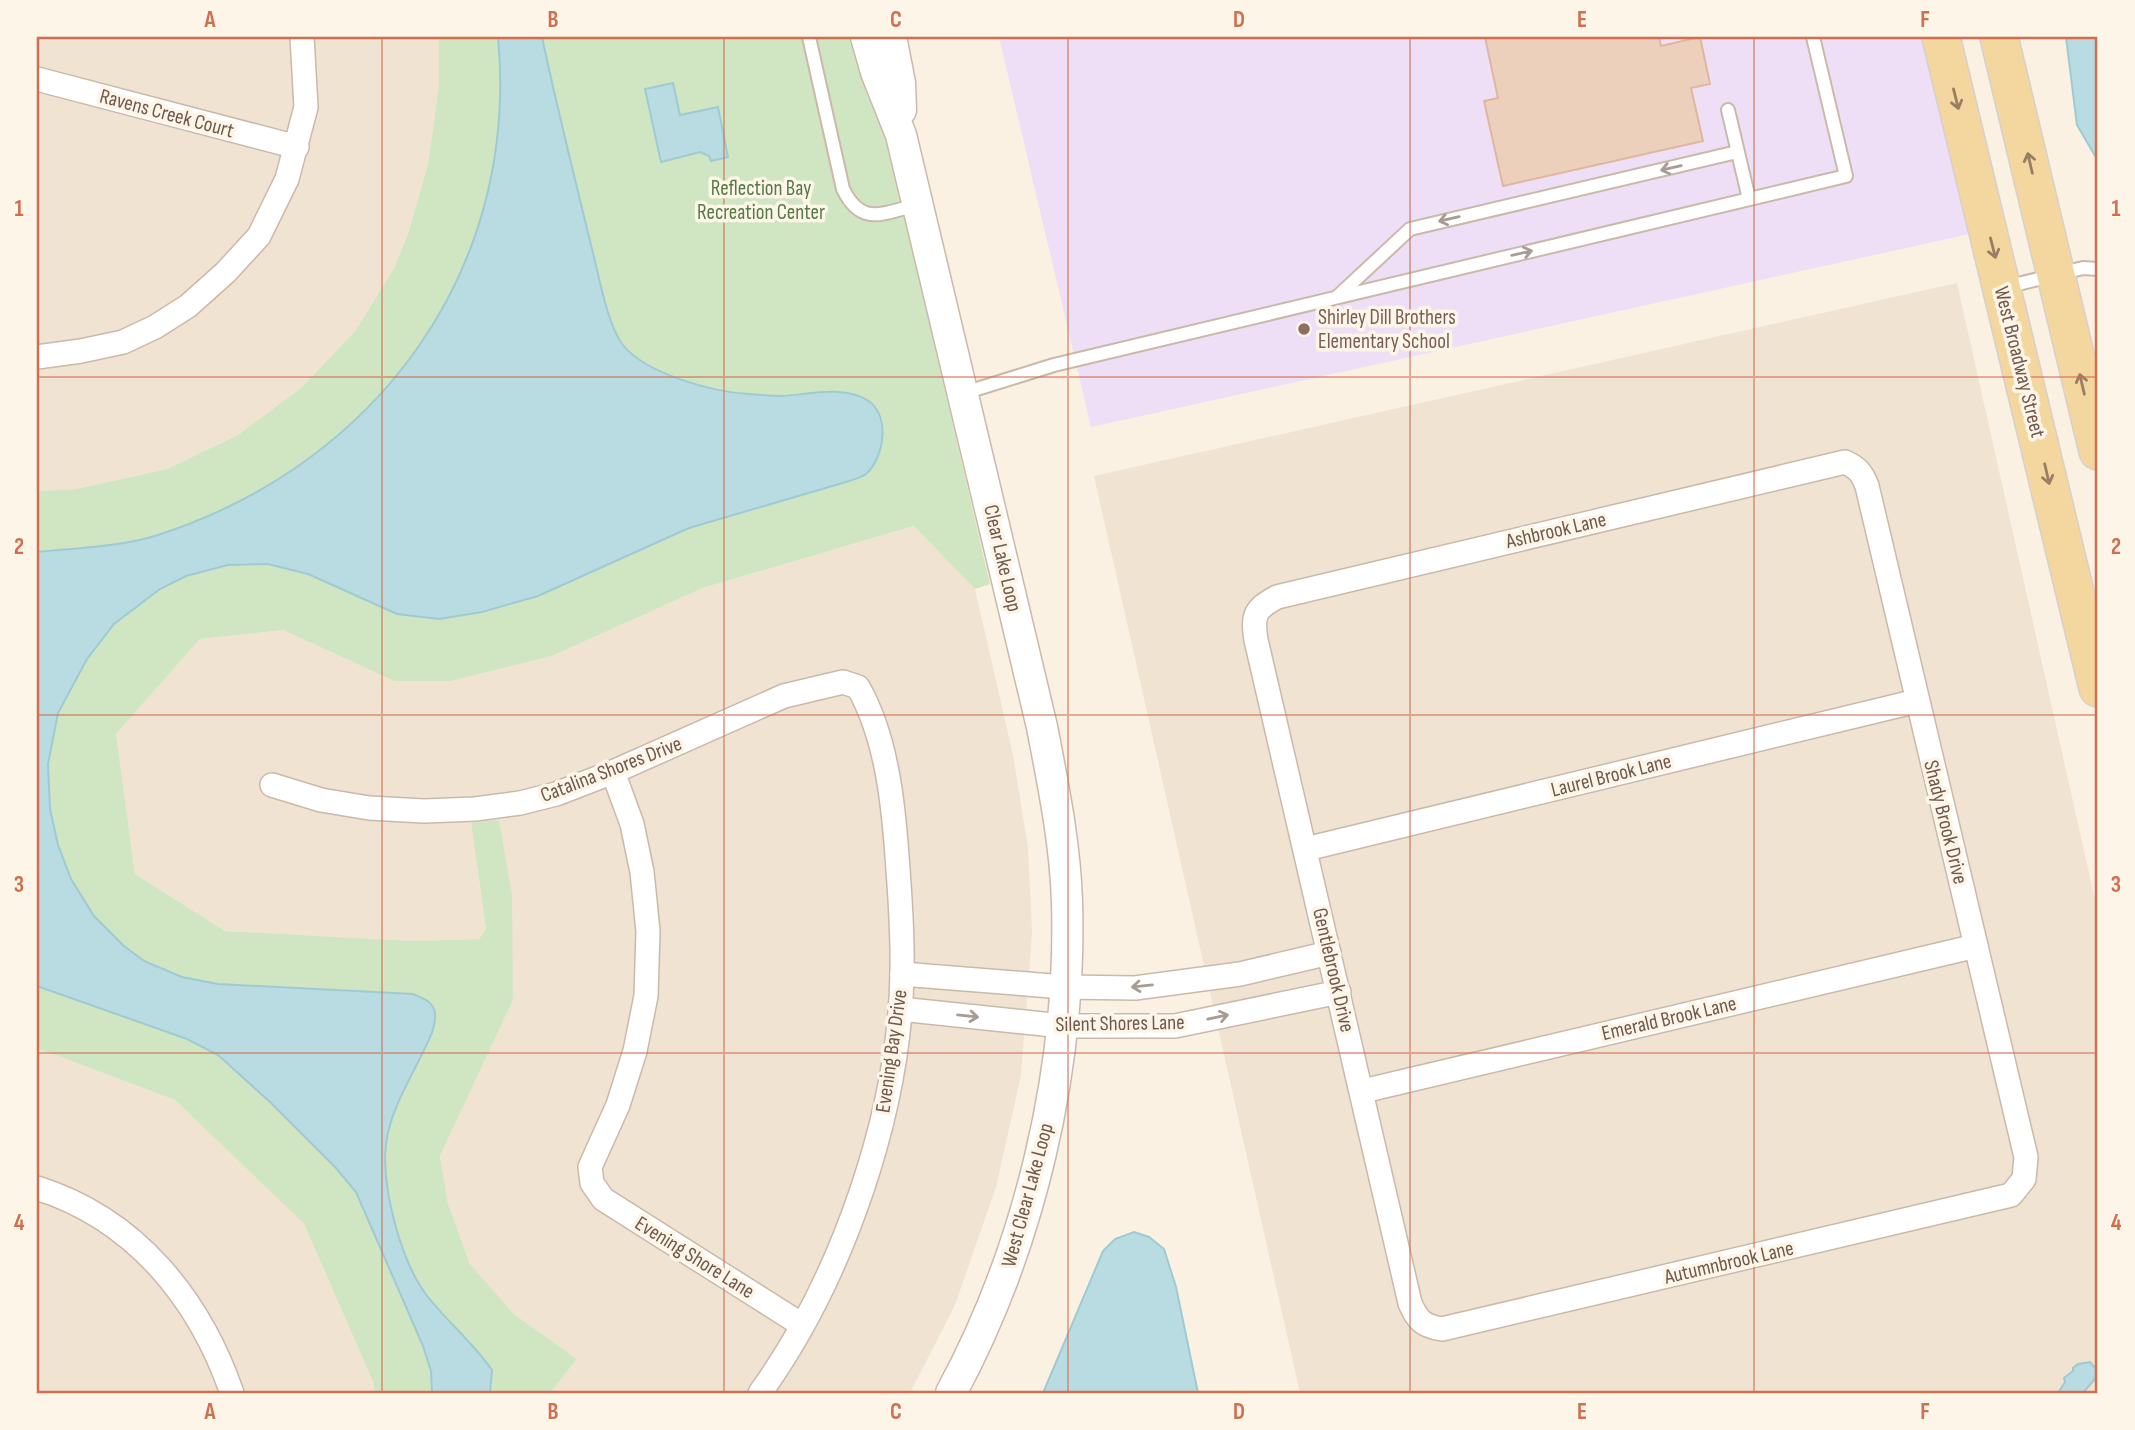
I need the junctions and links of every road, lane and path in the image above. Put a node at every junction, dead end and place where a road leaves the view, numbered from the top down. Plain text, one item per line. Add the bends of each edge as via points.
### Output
1 (302, 37) edge
2 (809, 37) edge
3 (866, 37) edge
4 (891, 37) edge
5 (1812, 37) edge
6 (1941, 37) edge
7 (1999, 37) edge
8 (37, 79) edge
9 (1728, 110) dead end
10 (901, 135) junction
11 (297, 147) junction
12 (1737, 152) junction
13 (1749, 199) junction
14 (919, 205) junction
15 (2098, 269) edge
16 (2056, 275) junction
17 (2003, 288) junction
18 (1337, 298) junction
19 (37, 357) edge
20 (964, 393) junction
21 (2098, 451) edge
22 (1856, 467) joint
23 (1258, 610) joint
24 (858, 687) joint
25 (2098, 688) edge
26 (1917, 701) junction
27 (613, 772) junction
28 (272, 785) dead end
29 (1306, 849) junction
30 (1976, 946) junction
31 (1329, 953) junction
32 (902, 974) junction
33 (1064, 987) junction
34 (1339, 992) junction
35 (900, 1009) junction
36 (1062, 1026) junction
37 (1363, 1091) junction
38 (2024, 1179) joint
39 (37, 1188) edge
40 (802, 1325) junction
41 (1426, 1327) joint
42 (232, 1393) edge
43 (760, 1393) edge
44 (951, 1393) edge

1 - 11 street via 306,107
2 - 14 lane via 843,189 851,204 863,214
3 - 10 street, Clear Lake Loop
4 - 10 street, Clear Lake Loop via 900,83
5 - 13 lane via 1846,176
6 -> 17 main road, West Broadway Street
16 -> 7 main road
8 - 11 street, Ravens Creek Court
9 - 12 lane
10 - 14 street, Clear Lake Loop
11 - 19 street via 259,236 188,306 123,342
12 - 13 lane
12 -> 18 lane via 1410,229
18 -> 13 lane
14 - 20 street, Clear Lake Loop
15 - 16 lane
16 - 17 lane
21 -> 16 main road
17 -> 25 main road, West Broadway Street
18 - 20 lane via 1041,369
20 - 33 street, Clear Lake Loop via 1059,817 1067,901
22 - 23 street, Ashbrook Lane via 1834,464 1317,587 1276,597
22 - 26 street, Shady Brook Drive via 1867,486
23 - 29 street, Gentlebrook Drive via 1253,622 1256,640
24 - 27 street, Catalina Shores Drive via 843,682 785,696
24 - 32 street, Evening Bay Drive via 869,705 895,828
26 - 29 street, Laurel Brook Lane
26 - 30 street, Shady Brook Drive
27 - 28 street, Catalina Shores Drive via 520,803 424,811 321,800
27 - 40 street, Evening Shore Lane via 632,824 642,873 648,931 646,996 618,1105 590,1167 592,1183 603,1199
29 - 31 street, Gentlebrook Drive
30 - 37 street, Emerald Brook Lane
30 - 38 street, Shady Brook Drive via 2026,1157
31 -> 33 street, Silent Shores Lane via 1240,974 1135,988
31 - 34 street, Gentlebrook Drive
32 - 33 street, Silent Shores Lane
32 - 35 street, Evening Bay Drive
33 - 36 street, West Clear Lake Loop
36 -> 34 street, Silent Shores Lane via 1175,1026
34 - 37 street, Gentlebrook Drive
35 -> 36 street, Silent Shores Lane
35 - 40 street, Evening Bay Drive via 889,1086 858,1202
36 - 44 street, West Clear Lake Loop via 1031,1191 1004,1280
37 - 41 street, Gentlebrook Drive via 1410,1303
38 - 41 street, Autumnbrook Lane via 2011,1195 1442,1329
39 - 42 street via 99,1214 155,1261 199,1319
40 - 43 street, Evening Bay Drive

